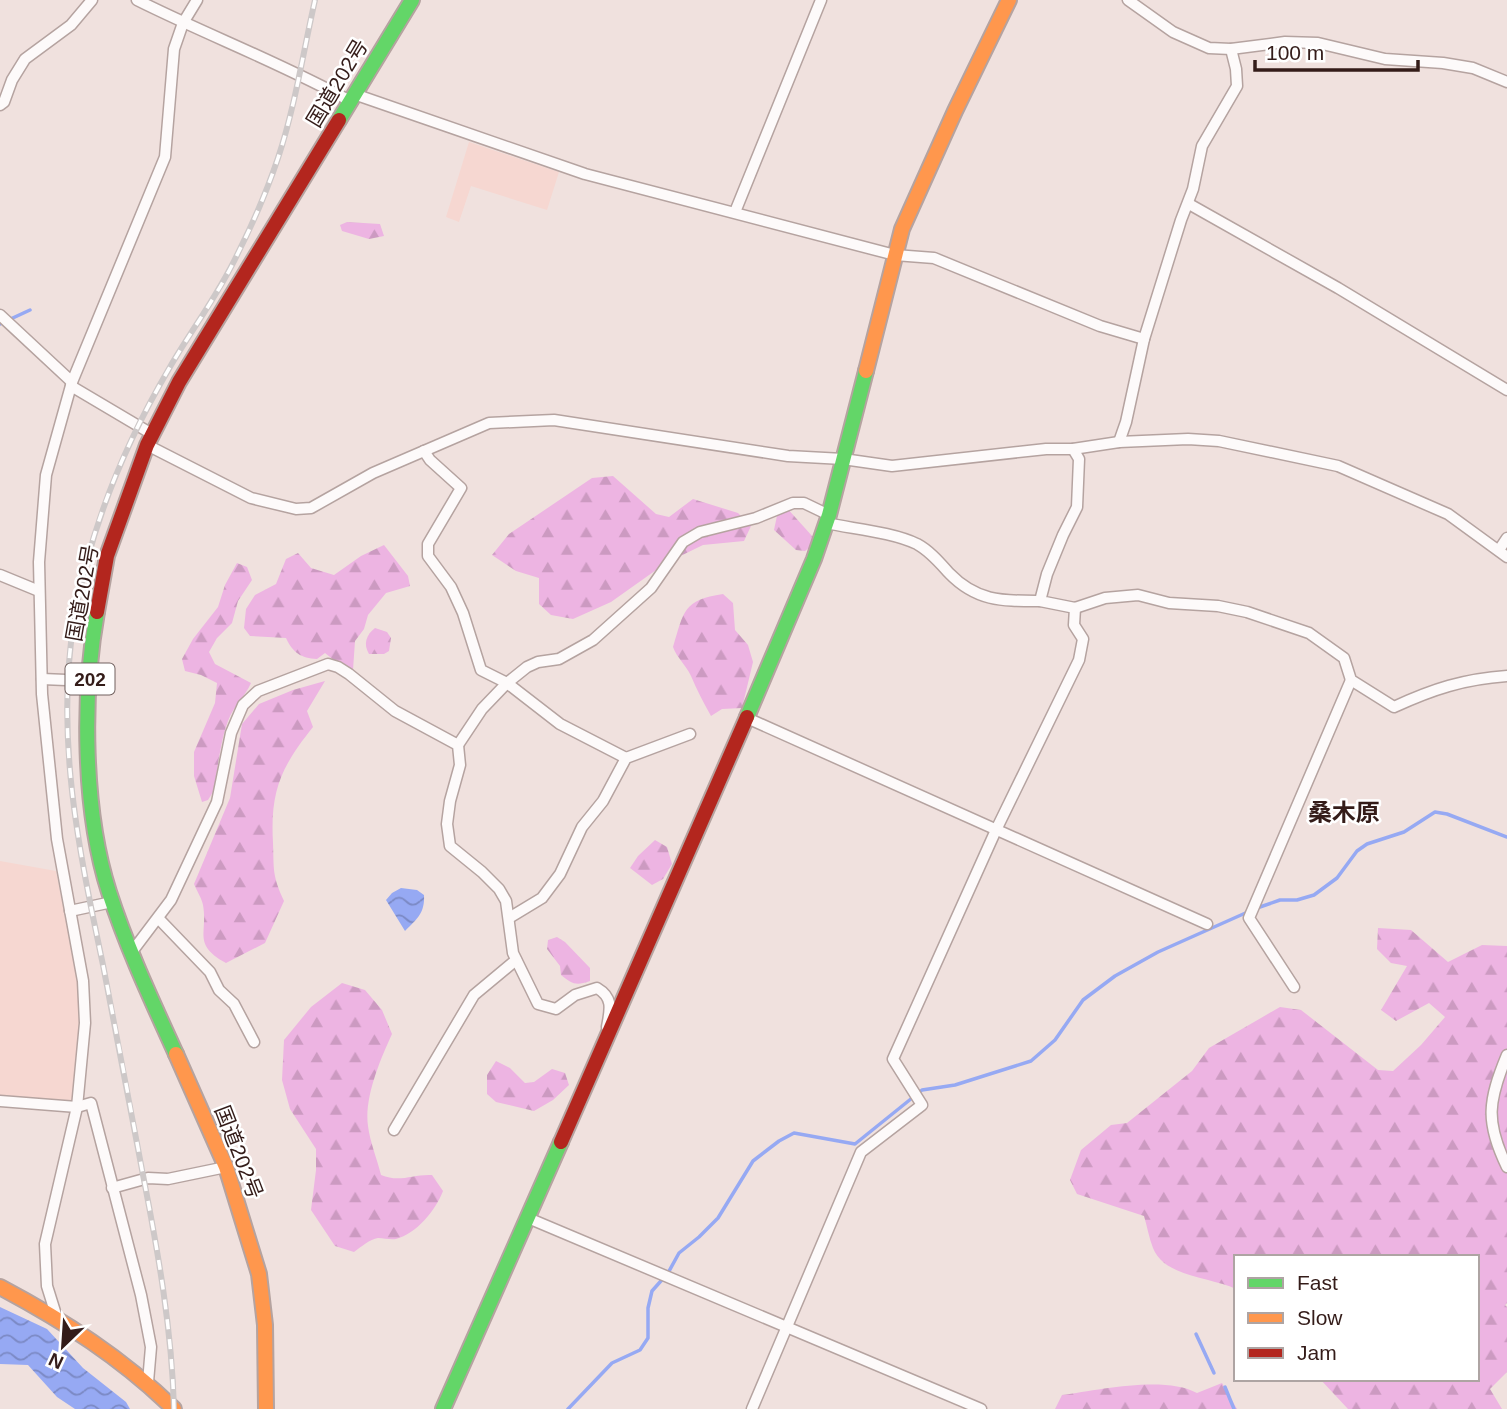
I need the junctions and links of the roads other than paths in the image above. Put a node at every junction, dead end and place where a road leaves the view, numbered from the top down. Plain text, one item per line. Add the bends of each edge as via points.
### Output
1 (92, 0) edge
2 (137, 0) edge
3 (197, 0) edge
4 (412, 0) edge
5 (821, 0) edge
6 (1009, 0) edge
7 (1128, 0) edge
8 (183, 23) junction
9 (1231, 49) junction
10 (1507, 82) edge
11 (352, 98) junction
12 (0, 105) edge
13 (1189, 204) junction
14 (735, 212) junction
15 (895, 255) junction
16 (0, 316) edge
17 (1144, 340) junction
18 (71, 384) junction
19 (1507, 390) edge
20 (150, 440) junction
21 (1119, 442) junction
22 (1073, 449) junction
23 (424, 451) junction
24 (843, 459) junction
25 (827, 519) junction
26 (1507, 538) edge
27 (1503, 553) edge
28 (0, 575) edge
29 (39, 591) junction
30 (1040, 601) junction
31 (1075, 608) junction
32 (1507, 676) edge
33 (42, 679) junction
34 (1352, 680) junction
35 (90, 681) junction
36 (508, 683) junction
37 (747, 718) junction
38 (690, 734) dead end
39 (458, 745) junction
40 (626, 758) junction
41 (996, 830) junction
42 (113, 902) junction
43 (70, 911) junction
44 (158, 918) junction
45 (509, 918) junction
46 (1207, 924) dead end
47 (131, 954) junction
48 (516, 960) junction
49 (1294, 987) dead end
50 (254, 1042) dead end
51 (602, 1052) junction
52 (1507, 1055) edge
53 (0, 1101) edge
54 (77, 1107) junction
55 (394, 1130) dead end
56 (226, 1167) junction
57 (1507, 1167) edge
58 (112, 1188) junction
59 (528, 1218) junction
60 (0, 1287) edge
61 (57, 1318) junction
62 (788, 1326) junction
63 (148, 1382) junction
64 (174, 1409) edge
65 (266, 1409) edge
66 (443, 1409) edge
67 (752, 1409) edge
68 (981, 1409) edge

1 - 12 street via 71,25 25,59
2 - 8 street
3 - 8 street
4 - 11 main road, 国道202号 / 202
5 - 14 street
6 - 15 main road via 918,192
7 - 9 street via 1172,32 1209,48
8 - 11 street
8 - 18 street via 174,49 165,157
9 - 10 street via 1318,43 1385,59 1473,68
9 - 13 street via 1237,86 1202,146
11 - 14 street via 585,174
11 - 20 main road, 国道202号 / 202 via 179,382
13 - 17 street
13 - 19 street
14 - 15 street
15 - 17 street via 934,258
15 - 24 main road
16 - 18 street
17 - 21 street
18 - 20 street
18 - 29 street via 46,475
20 - 23 street via 251,498 296,509 311,508
20 - 35 main road, 国道202号 / 202 via 107,556
21 - 22 street
21 - 27 street via 1219,441 1338,466 1448,514
22 - 24 street via 892,467
22 - 30 street via 1079,459 1077,507
23 - 24 street via 489,422 554,420 788,456
23 - 36 street via 461,488 428,544 428,556 463,613 481,670
24 - 25 main road
25 - 30 street via 919,545 984,597
25 - 36 street via 804,503 793,503 700,532 683,542 651,587 593,640 559,659 527,667
25 - 37 main road
26 - 27 street
28 - 29 street
29 - 33 street
30 - 31 street
31 - 34 street via 1104,598 1138,595 1247,612 1309,634 1345,657
31 - 41 street via 1074,625 1083,639 1079,660
32 - 34 street via 1435,689 1394,707
33 - 35 street
33 - 43 street via 57,839
34 - 49 street via 1249,918
35 - 42 main road, 国道202号 / 202 via 91,793 97,847
36 - 39 street via 482,709
36 - 40 street via 560,724
37 - 41 street
37 - 51 main road
38 - 40 street
39 - 44 street via 395,711 328,664 258,691 243,705 231,733 217,802
39 - 45 street via 460,765 447,824 450,846 499,889
40 - 45 street via 582,827 560,874 542,898
41 - 46 street
41 - 62 street via 893,1059 922,1105 861,1152
42 - 43 street
42 - 47 main road, 国道202号 / 202
43 - 54 street via 83,981 85,1023
44 - 47 street
44 - 50 street via 210,972
45 - 48 street
47 - 56 main road, 国道202号 / 202
48 - 51 street via 538,1004 546,1008 556,1009 575,995 597,988 607,995 611,1004
48 - 55 street via 474,995
51 - 59 main road
52 - 57 street via 1490,1112 1492,1133
53 - 54 street
54 - 58 street via 91,1103
54 - 61 street via 45,1244 47,1286
56 - 58 street
56 - 65 main road, 国道202号 / 202 via 259,1274
58 - 63 street via 151,1347
59 - 62 street
59 - 66 main road
60 - 61 main road
61 - 63 main road
62 - 67 street
62 - 68 street
63 - 64 main road

